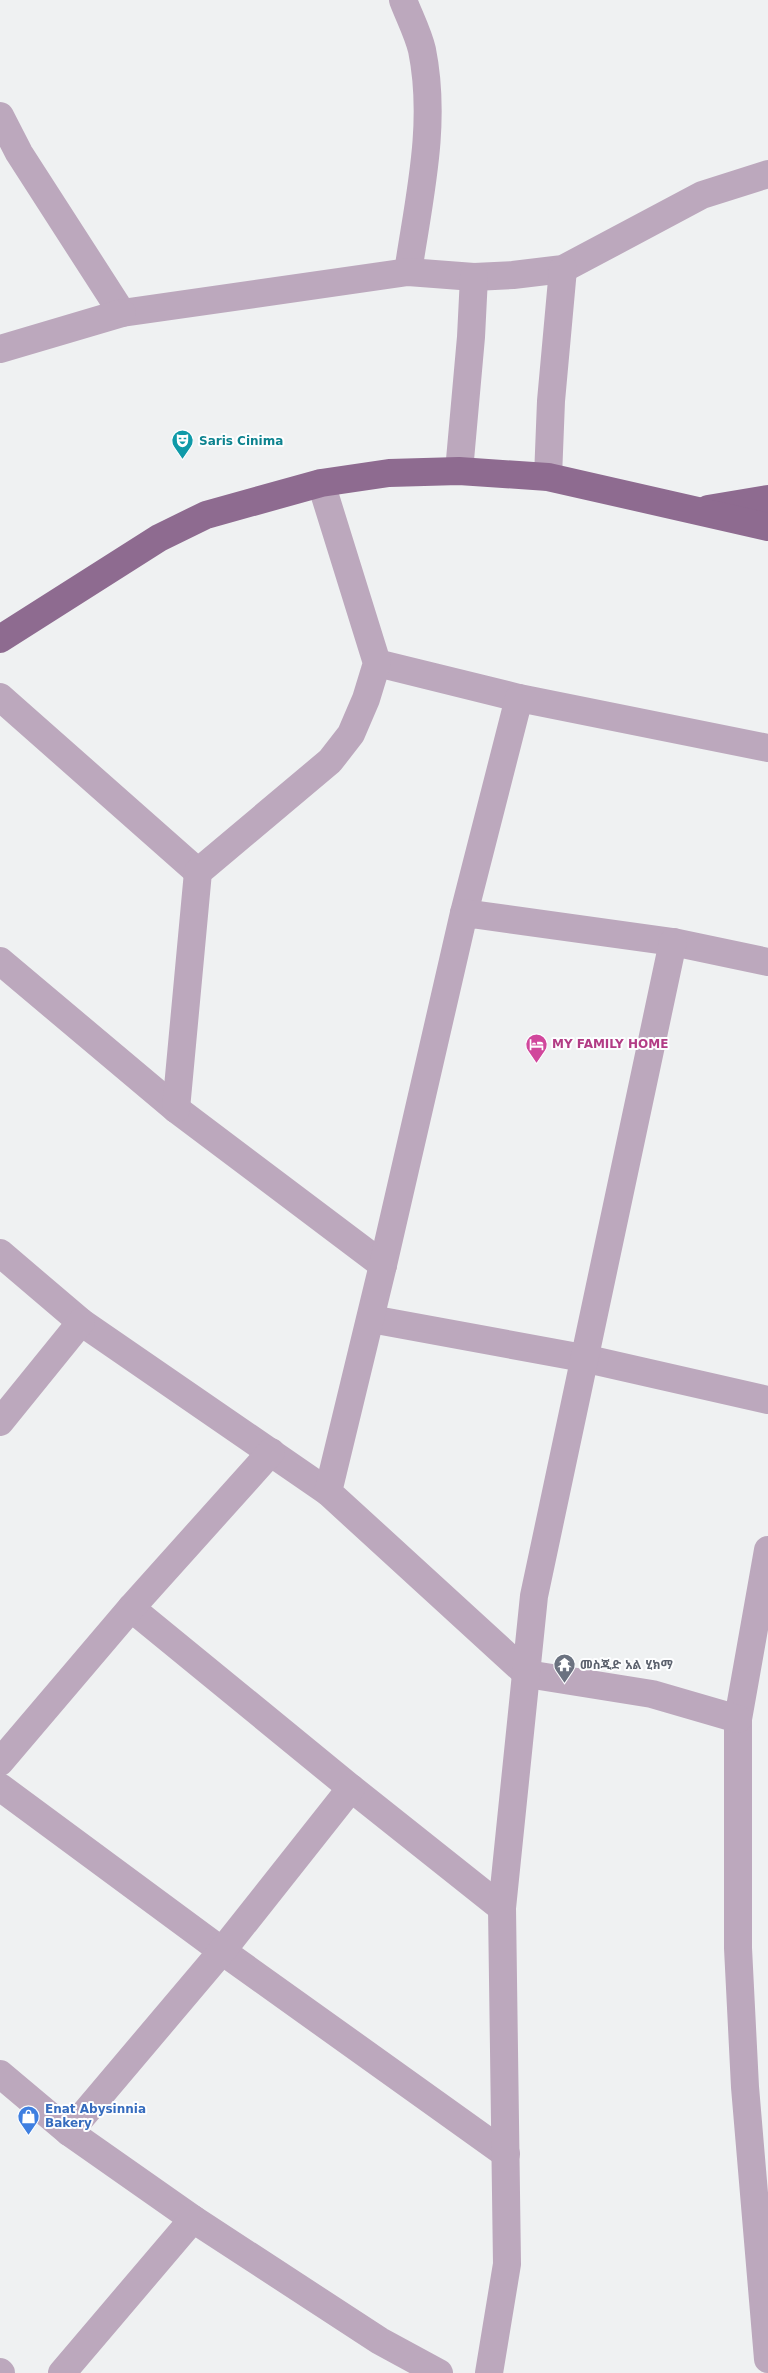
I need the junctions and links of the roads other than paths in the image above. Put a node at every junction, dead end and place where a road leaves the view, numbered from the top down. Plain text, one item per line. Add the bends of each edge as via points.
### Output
1 (403, 0) edge
2 (0, 116) edge
3 (9, 157) edge
4 (768, 174) edge
5 (563, 269) junction
6 (408, 272) junction
7 (474, 278) junction
8 (122, 312) junction
9 (0, 349) edge
10 (459, 471) junction
11 (548, 477) junction
12 (321, 483) junction
13 (768, 499) edge
14 (696, 511) junction
15 (768, 527) edge
16 (0, 639) edge
17 (377, 663) junction
18 (0, 697) edge
19 (520, 698) junction
20 (768, 748) edge
21 (198, 872) junction
22 (464, 913) junction
23 (673, 942) junction
24 (0, 961) edge
25 (768, 962) edge
26 (176, 1109) junction
27 (0, 1253) edge
28 (383, 1265) junction
29 (370, 1319) junction
30 (81, 1322) junction
31 (583, 1358) junction
32 (768, 1400) edge
33 (0, 1422) edge
34 (271, 1452) junction
35 (328, 1492) junction
36 (768, 1550) edge
37 (131, 1608) junction
38 (526, 1674) junction
39 (738, 1719) junction
40 (0, 1762) edge
41 (0, 1787) edge
42 (351, 1788) junction
43 (502, 1908) junction
44 (222, 1951) junction
45 (0, 2074) edge
46 (69, 2132) junction
47 (506, 2154) junction
48 (193, 2219) junction
49 (768, 2359) edge
50 (62, 2373) edge
51 (439, 2373) edge
52 (489, 2373) edge

1 - 6 street via 422,49 429,117
2 - 3 street
3 - 8 street
4 - 5 street via 702,196
5 - 7 street
5 - 11 street
6 - 7 street
6 - 8 street
7 - 10 street
8 - 9 street
10 - 11 main road
10 - 12 main road via 389,473
11 - 14 main road
12 - 16 main road via 206,515 158,538
12 - 17 street
13 - 14 main road
14 - 15 main road
17 - 19 street
17 - 21 street via 351,734 330,761
18 - 21 street
19 - 20 street
19 - 22 street
21 - 26 street
22 - 23 street
22 - 28 street
23 - 25 street
23 - 31 street
24 - 26 street
26 - 28 street
27 - 30 street
28 - 29 street
29 - 31 street
29 - 35 street
30 - 33 street
30 - 34 street
31 - 32 street
31 - 38 street via 534,1596
34 - 35 street
34 - 37 street
35 - 38 street
36 - 39 street
37 - 40 street
37 - 42 street
38 - 39 street via 652,1694
38 - 43 street
39 - 49 street via 739,1968 745,2087
41 - 44 street
42 - 43 street
42 - 44 street
43 - 47 street
44 - 46 street
44 - 47 street
45 - 46 street
46 - 48 street
47 - 52 street via 507,2264
48 - 50 street
48 - 51 street via 380,2341

